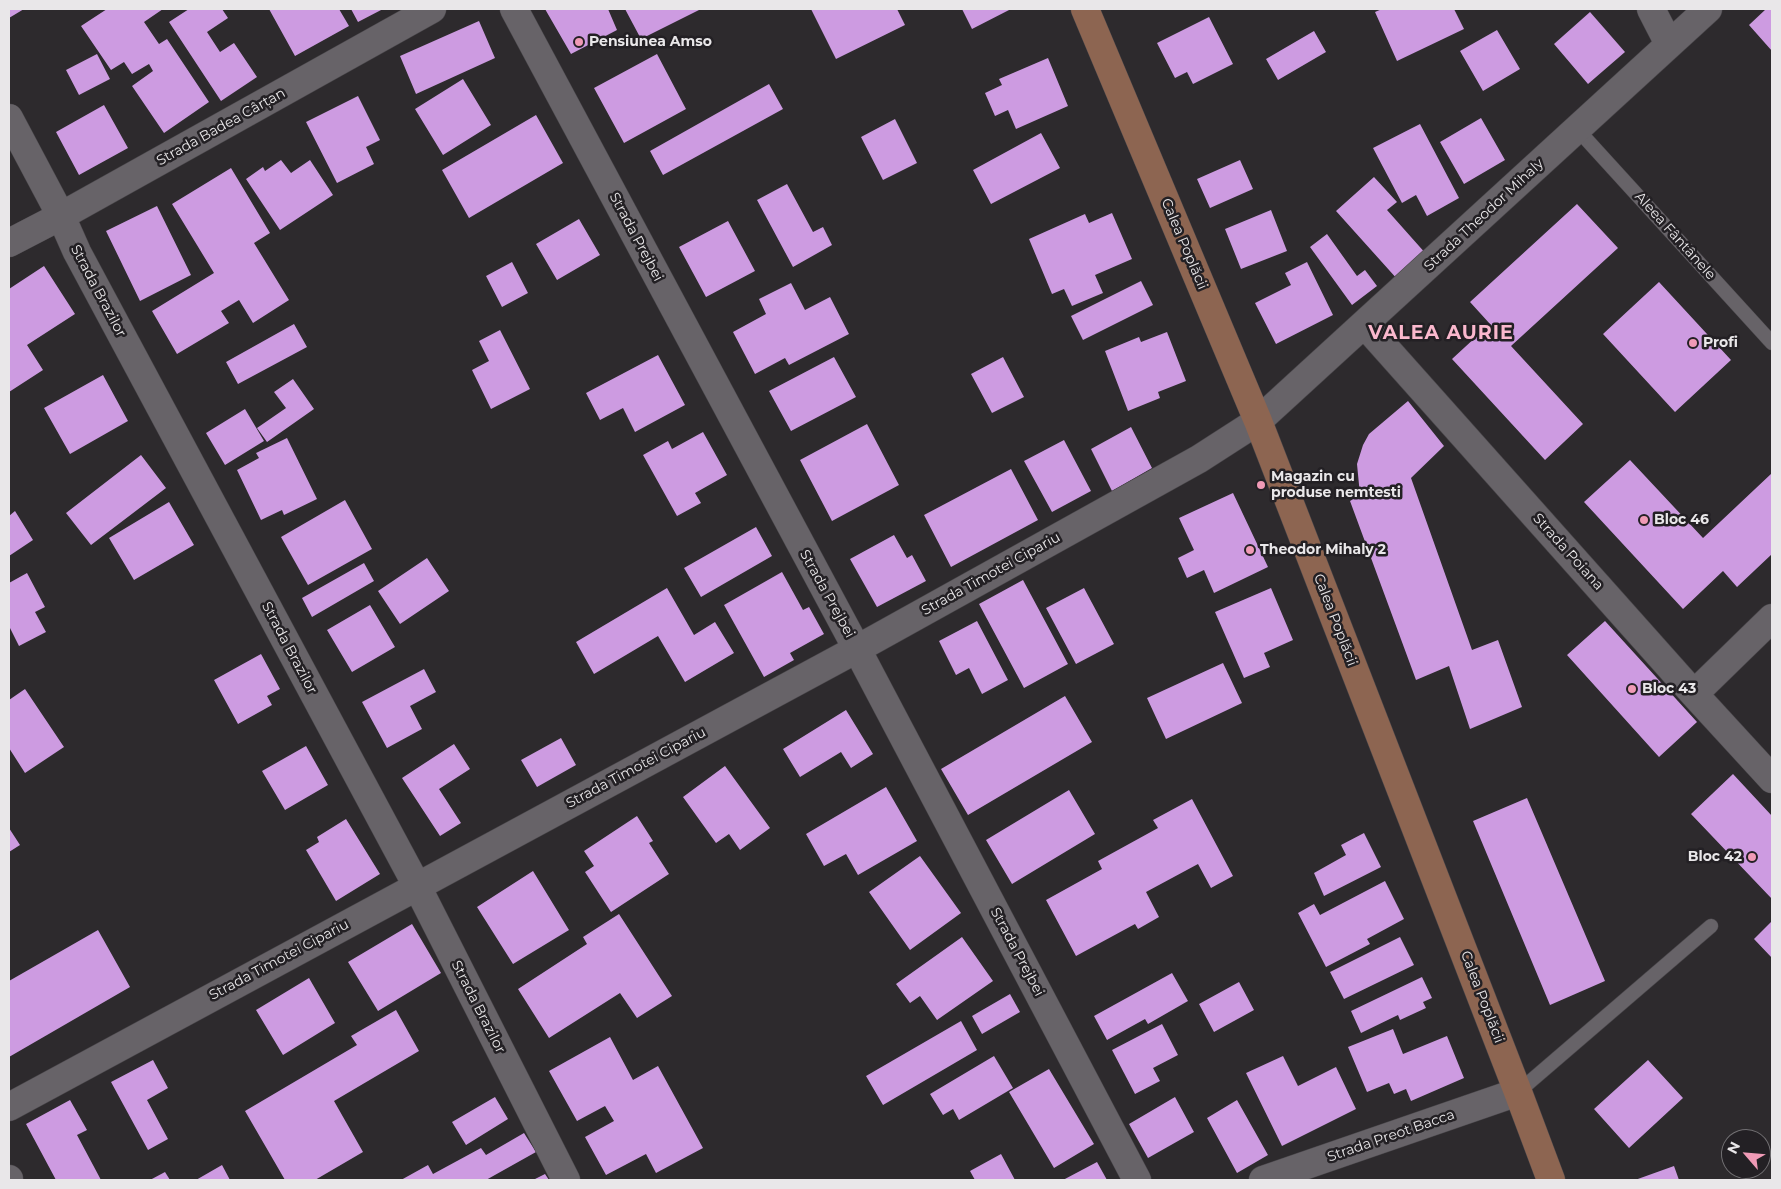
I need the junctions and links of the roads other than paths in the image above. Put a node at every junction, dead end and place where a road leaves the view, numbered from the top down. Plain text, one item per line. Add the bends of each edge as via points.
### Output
1 (432, 9) edge
2 (514, 9) edge
3 (1084, 9) edge
4 (1650, 9) edge
5 (1708, 9) edge
6 (1669, 44) junction
7 (9, 118) edge
8 (1577, 129) junction
9 (61, 216) junction
10 (9, 243) edge
11 (1365, 325) junction
12 (1772, 343) edge
13 (1258, 421) junction
14 (1772, 618) edge
15 (857, 649) junction
16 (1694, 694) junction
17 (1772, 779) edge
18 (417, 886) junction
19 (1711, 926) dead end
20 (1518, 1092) junction
21 (9, 1107) edge
22 (566, 1180) edge
23 (1137, 1180) edge
24 (1263, 1180) edge
25 (1551, 1180) edge

1 - 9 street, Strada Badea Cârțan
2 - 15 street, Strada Prejbei
3 - 13 main road, Calea Poplăcii
4 - 6 street
5 - 6 street, Strada Theodor Mihaly
6 - 8 street, Strada Theodor Mihaly
7 - 9 street, Strada Brazilor
8 - 11 street, Strada Theodor Mihaly
8 - 12 lane, Aleea Fântânele
9 - 10 street, Strada Badea Cârțan
9 - 18 street, Strada Brazilor via 82,261
11 - 13 street, Strada Theodor Mihaly
11 - 16 street, Strada Poiana
13 - 15 street, Strada Timotei Cipariu via 1200,459
13 - 20 main road, Calea Poplăcii
14 - 16 street
15 - 18 street, Strada Timotei Cipariu
15 - 23 street, Strada Prejbei
16 - 17 street, Strada Poiana
18 - 21 street, Strada Timotei Cipariu
18 - 22 street, Strada Brazilor
19 - 20 lane
20 - 24 street, Strada Preot Bacca
20 - 25 main road, Calea Poplăcii

